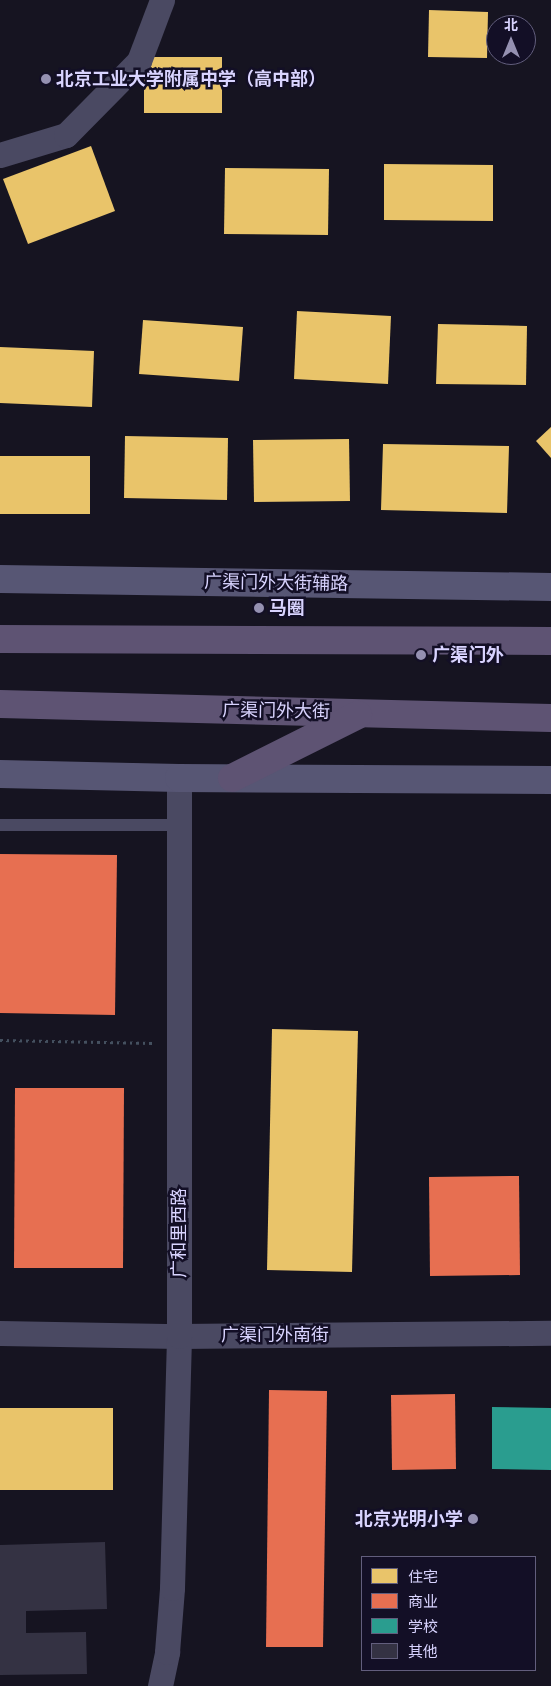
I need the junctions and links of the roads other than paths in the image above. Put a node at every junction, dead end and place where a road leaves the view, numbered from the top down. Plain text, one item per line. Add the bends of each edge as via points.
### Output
1 (162, 0) edge
2 (0, 155) edge
3 (0, 579) edge
4 (551, 587) edge
5 (0, 639) edge
6 (551, 641) edge
7 (0, 704) edge
8 (362, 713) junction
9 (551, 718) edge
10 (0, 774) edge
11 (179, 778) junction
12 (232, 778) junction
13 (551, 780) edge
14 (0, 825) edge
15 (179, 825) junction
16 (551, 1333) edge
17 (0, 1334) edge
18 (179, 1336) junction
19 (160, 1686) edge

1 - 2 street via 140,61 66,135
3 - 4 street, 广渠门外大街辅路
5 - 6 main road
7 - 8 main road, 广渠门外大街
8 - 9 main road, 广渠门外大街
8 - 12 main road
10 - 11 street
11 - 12 street
11 - 15 street, 广和里西路
12 - 13 street
14 - 15 lane
15 - 18 street, 广和里西路
16 - 18 street, 广渠门外南街
17 - 18 street, 广渠门外南街
18 - 19 street, 广和里西路 via 172,1588 168,1652

